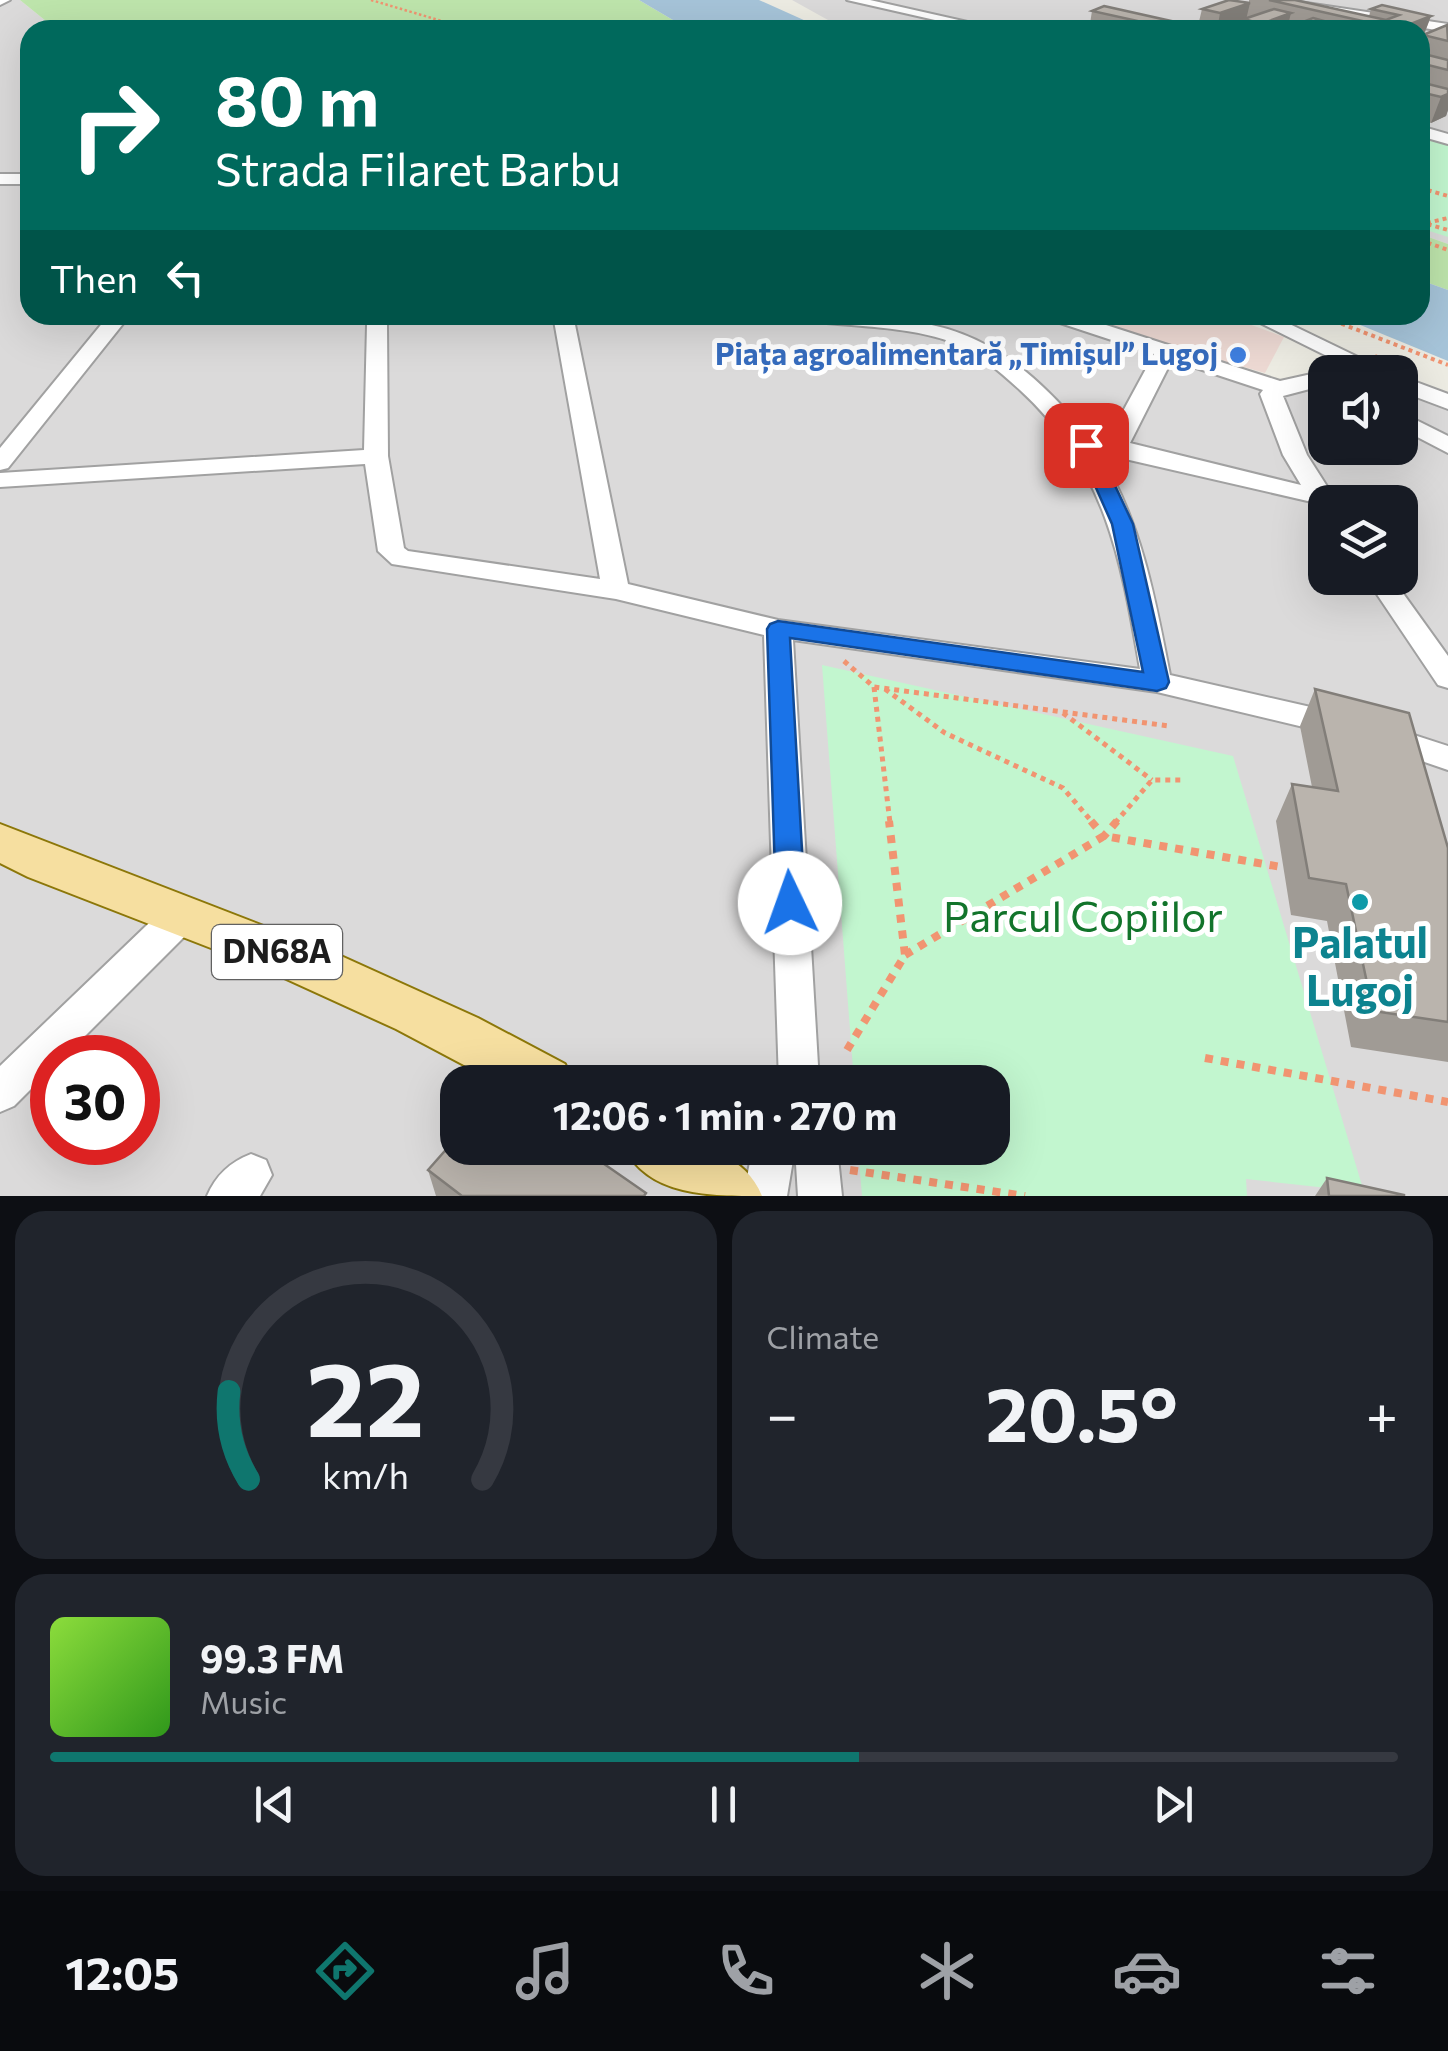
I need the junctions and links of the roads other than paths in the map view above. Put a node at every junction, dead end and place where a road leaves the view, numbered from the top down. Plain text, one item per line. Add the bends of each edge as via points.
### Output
1 (852, 0) edge
2 (1260, 0) edge
3 (878, 2) edge
4 (1244, 11) dead end
5 (954, 20) edge
6 (1394, 20) edge
7 (112, 325) edge
8 (377, 325) edge
9 (565, 325) edge
10 (1086, 325) edge
11 (1275, 325) edge
12 (966, 326) edge
13 (1164, 354) dead end
14 (1339, 355) edge
15 (1308, 382) edge
16 (1279, 388) junction
17 (1418, 390) edge
18 (1448, 402) edge
19 (1418, 428) edge
20 (1086, 445) junction
21 (1116, 446) junction
22 (1448, 446) edge
23 (376, 456) junction
24 (0, 463) edge
25 (0, 480) edge
26 (1315, 485) edge
27 (1308, 496) edge
28 (616, 590) junction
29 (1391, 595) edge
30 (778, 629) junction
31 (1448, 678) edge
32 (1157, 682) junction
33 (1448, 758) edge
34 (0, 842) edge
35 (184, 913) junction
36 (513, 1065) edge
37 (798, 1065) edge
38 (0, 1092) edge
39 (679, 1165) edge
40 (771, 1165) edge
41 (718, 1190) edge
42 (765, 1196) edge

1 - 3 street
2 - 4 street
2 - 6 street
3 - 5 street
7 - 24 street
8 - 23 street
9 - 28 street
10 - 16 street
11 - 14 street
12 - 20 street
13 - 21 street
15 - 16 street
16 - 26 street via 1270,394 1279,422
17 - 18 street
19 - 22 street
20 - 21 street
20 - 32 street via 1122,524
21 - 27 street
23 - 25 street
23 - 28 street via 395,555
28 - 30 street
29 - 31 street
30 - 32 street
30 - 37 street
32 - 33 street via 1303,714
34 - 35 main road, DN68A
35 - 36 main road, DN68A
35 - 38 street
39 - 41 main road
40 - 42 street

